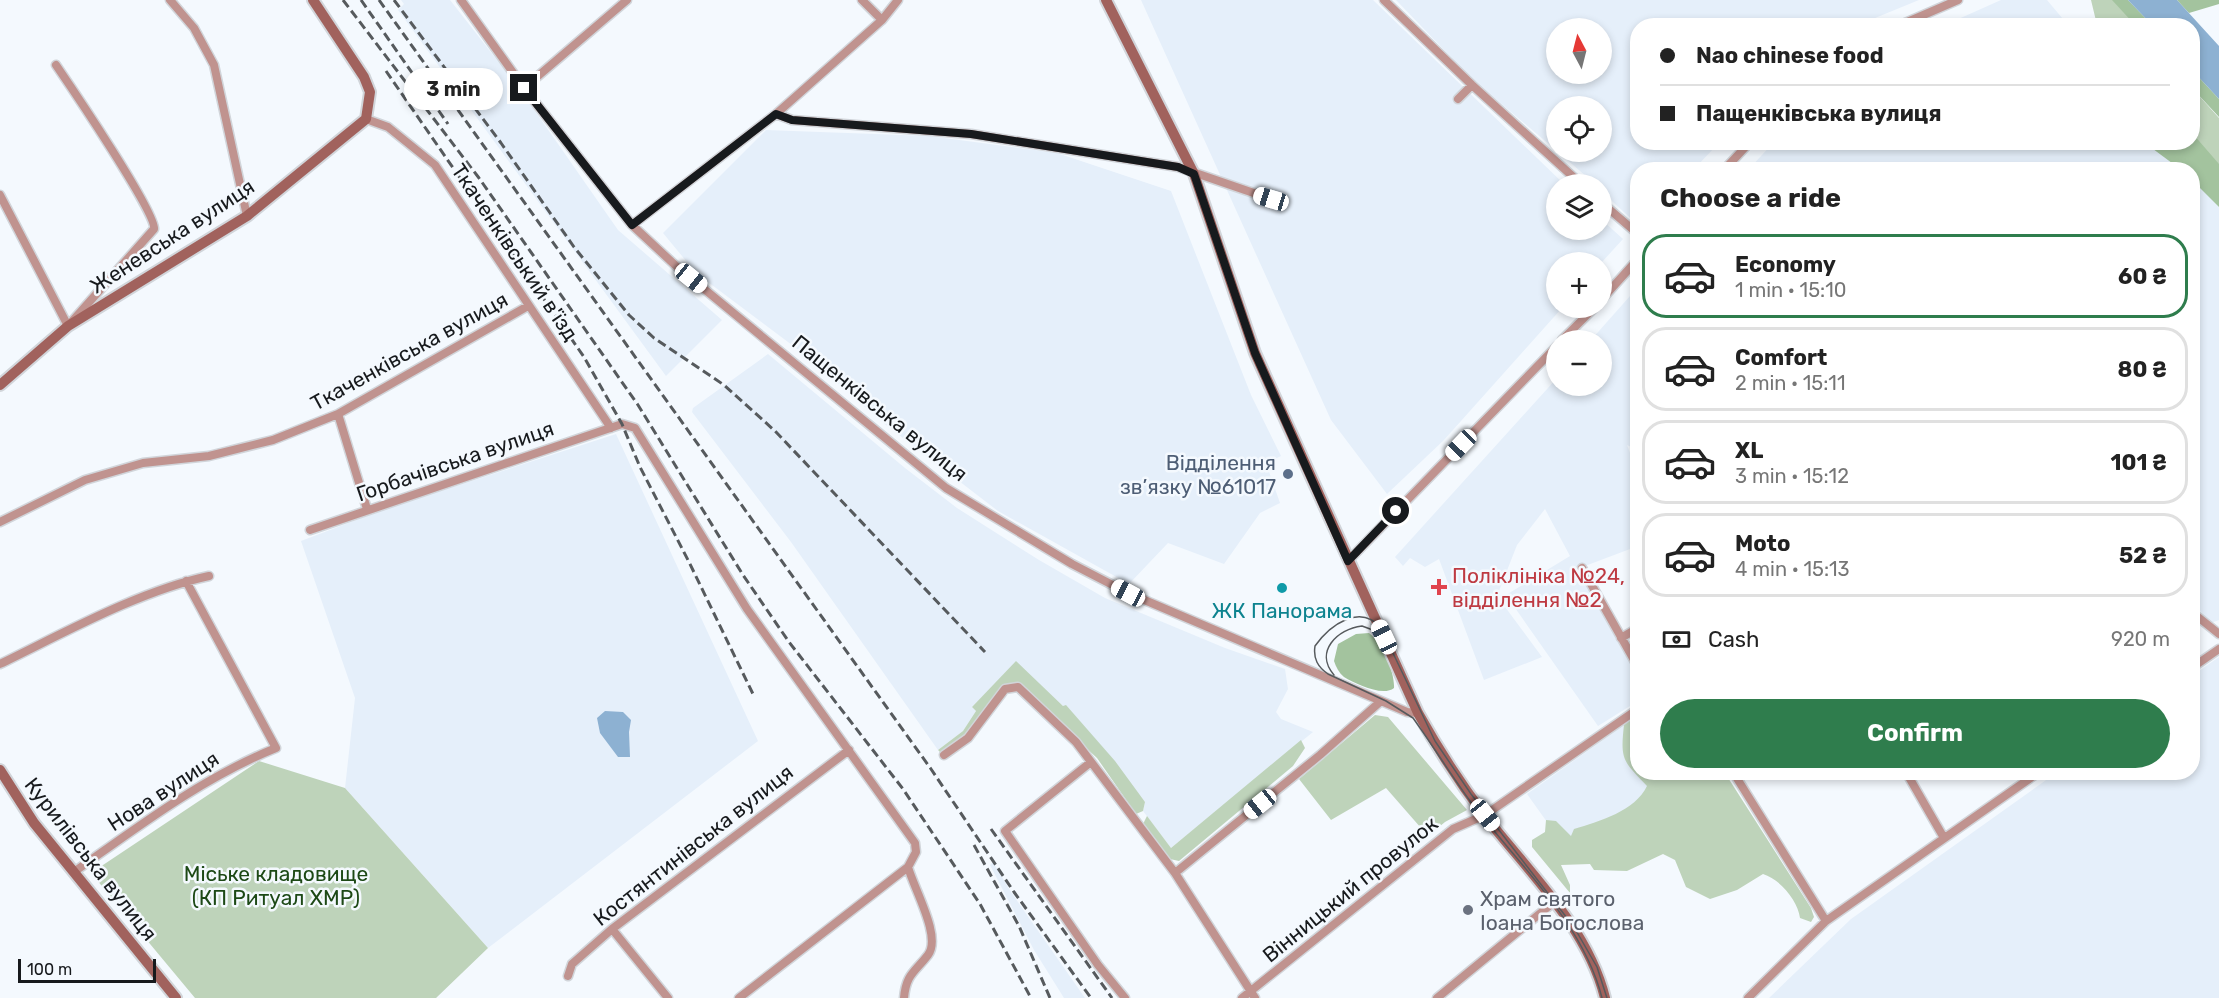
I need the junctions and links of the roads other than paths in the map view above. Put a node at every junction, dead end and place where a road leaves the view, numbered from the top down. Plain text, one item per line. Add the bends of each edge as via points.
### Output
1 (170, 0) edge
2 (313, 0) edge
3 (461, 0) edge
4 (627, 0) edge
5 (862, 0) edge
6 (898, 0) edge
7 (1106, 0) edge
8 (1384, 0) edge
9 (1958, 0) edge
10 (1916, 18) edge
11 (882, 20) junction
12 (56, 65) dead end
13 (1472, 85) junction
14 (524, 88) junction
15 (1458, 99) dead end
16 (776, 114) junction
17 (366, 119) junction
18 (1743, 150) edge
19 (1731, 162) edge
20 (1194, 174) junction
21 (1570, 174) edge
22 (0, 195) edge
23 (1271, 199) dead end
24 (1612, 212) edge
25 (247, 216) junction
26 (632, 225) junction
27 (1630, 227) edge
28 (1630, 268) edge
29 (1612, 287) edge
30 (528, 306) junction
31 (1584, 318) edge
32 (68, 326) junction
33 (1572, 330) edge
34 (1546, 357) edge
35 (0, 386) edge
36 (338, 414) junction
37 (612, 428) junction
38 (367, 509) junction
39 (0, 522) edge
40 (310, 530) dead end
41 (1348, 561) junction
42 (1582, 568) dead end
43 (209, 576) dead end
44 (186, 581) junction
45 (2200, 619) edge
46 (1630, 633) edge
47 (2219, 634) edge
48 (1621, 638) junction
49 (2219, 649) edge
50 (1630, 653) edge
51 (2200, 662) edge
52 (0, 664) edge
53 (1381, 701) junction
54 (1418, 713) junction
55 (1630, 715) edge
56 (849, 750) junction
57 (944, 755) dead end
58 (1091, 762) junction
59 (0, 770) edge
60 (1738, 780) edge
61 (1911, 780) edge
62 (2027, 780) edge
63 (1485, 815) junction
64 (1944, 838) junction
65 (908, 867) junction
66 (74, 872) junction
67 (1175, 873) junction
68 (1554, 902) junction
69 (1826, 921) junction
70 (612, 929) junction
71 (568, 976) dead end
72 (1253, 995) edge
73 (176, 998) edge
74 (668, 998) edge
75 (739, 998) edge
76 (904, 998) edge
77 (1125, 998) edge
78 (1242, 998) edge
79 (1437, 998) edge
80 (1605, 998) edge
81 (1748, 998) edge

1 - 25 street via 194,28 214,65
2 - 17 street via 364,77 370,92
3 - 14 street, Пащенківська вулиця
4 - 14 street
5 - 11 street
6 - 11 street
7 - 20 street
8 - 13 street
9 - 10 street
11 - 16 street
12 - 32 street via 135,186 155,225
13 - 15 street
13 - 21 street
14 - 26 street, Пащенківська вулиця
16 - 20 street via 792,120 971,134 1178,167
16 - 26 street
17 - 25 street, Женевська вулиця
17 - 30 street, Ткаченківський в'їзд via 388,127 435,165
18 - 19 street
20 - 23 street
20 - 41 street via 1255,353
22 - 32 street
24 - 27 street
25 - 32 street, Женевська вулиця
26 - 53 street, Пащенківська вулиця via 675,265 946,488 1128,593
28 - 29 street
30 - 36 street, Ткаченківська вулиця
30 - 37 street, Ткаченківський в'їзд
31 - 33 street
32 - 35 street, Женевська вулиця
34 - 41 street
36 - 38 street
36 - 39 street, Ткаченківська вулиця via 273,440 209,456 143,463 85,480
37 - 38 street, Горбачівська вулиця
37 - 56 street via 622,424 635,428 747,609
38 - 40 street, Горбачівська вулиця
41 - 54 street
42 - 48 street
43 - 44 street
44 - 52 street
44 - 66 street, Нова вулиця via 276,748 244,761 170,804
45 - 47 street
46 - 48 street
48 - 50 street
49 - 51 street
53 - 54 street, Пащенківська вулиця
53 - 67 street
54 - 63 street via 1449,767
55 - 63 street, Вінницький провулок
56 - 65 street via 912,837 916,852
56 - 70 street, Костянтинівська вулиця
57 - 58 street via 968,738 1005,689 1018,687 1076,742
58 - 67 street
58 - 77 street via 1005,831
59 - 66 street, Курилівська вулиця via 34,823
60 - 69 street
61 - 64 street
62 - 64 street
63 - 68 street
63 - 72 street, Вінницький провулок via 1453,829
64 - 69 street
65 - 75 street
65 - 76 street via 932,928 933,942 929,953 911,972
66 - 73 street, Курилівська вулиця
67 - 72 street
68 - 79 street
68 - 80 street via 1594,968
69 - 81 street
70 - 71 street, Костянтинівська вулиця via 572,964
70 - 74 street
72 - 78 street, Вінницький провулок

